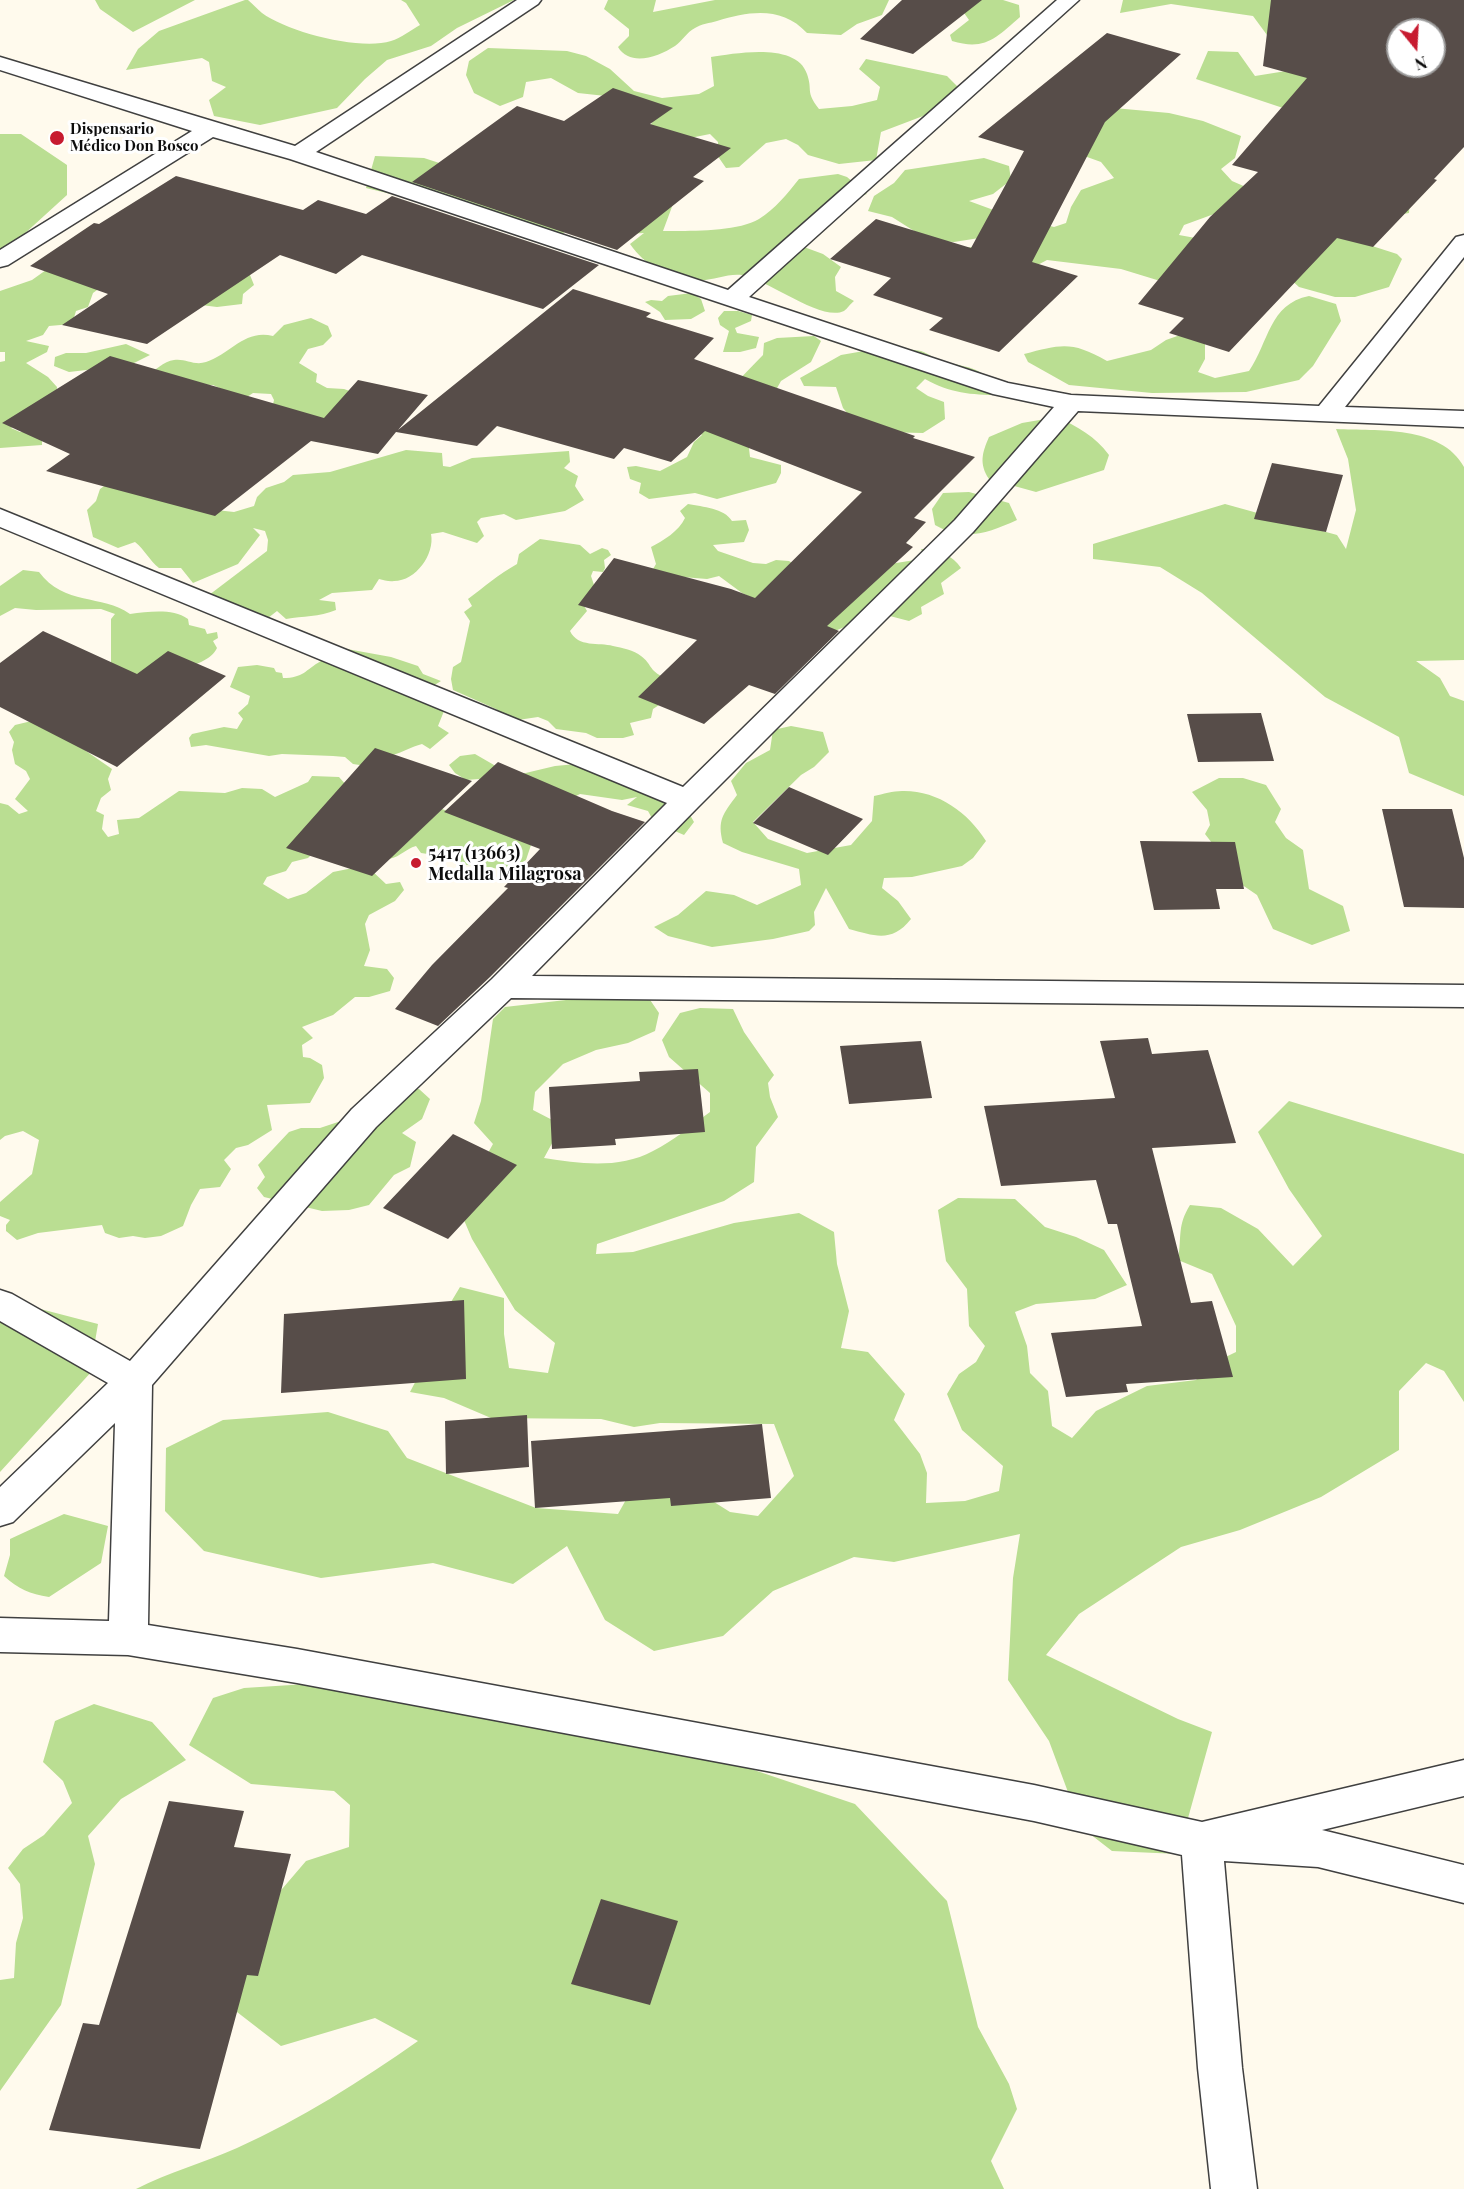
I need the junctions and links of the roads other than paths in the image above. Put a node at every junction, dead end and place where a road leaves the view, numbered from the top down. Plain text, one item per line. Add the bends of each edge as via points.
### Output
1 (531, 0) edge
2 (1069, 0) edge
3 (0, 63) edge
4 (210, 129) junction
5 (298, 154) junction
6 (1464, 242) edge
7 (0, 260) edge
8 (732, 298) junction
9 (1071, 403) junction
10 (1325, 415) junction
11 (1464, 419) edge
12 (0, 517) edge
13 (687, 800) junction
14 (503, 987) junction
15 (1464, 996) edge
16 (0, 1304) edge
17 (135, 1381) junction
18 (0, 1511) edge
19 (0, 1635) edge
20 (129, 1638) junction
21 (1464, 1778) edge
22 (1202, 1841) junction
23 (1464, 1884) edge
24 (1234, 2189) edge

1 - 5 street
2 - 8 street
3 - 4 street
4 - 5 street
4 - 7 street
5 - 8 street
6 - 10 street
8 - 9 street via 1002,389
9 - 10 street
9 - 13 street via 964,526
10 - 11 street
12 - 13 street
13 - 14 street
14 - 15 street
14 - 17 street via 364,1118
16 - 17 street
17 - 18 street
17 - 20 street
19 - 20 street
20 - 22 street via 1022,1801
21 - 22 street
22 - 23 street via 1318,1848
22 - 24 street

